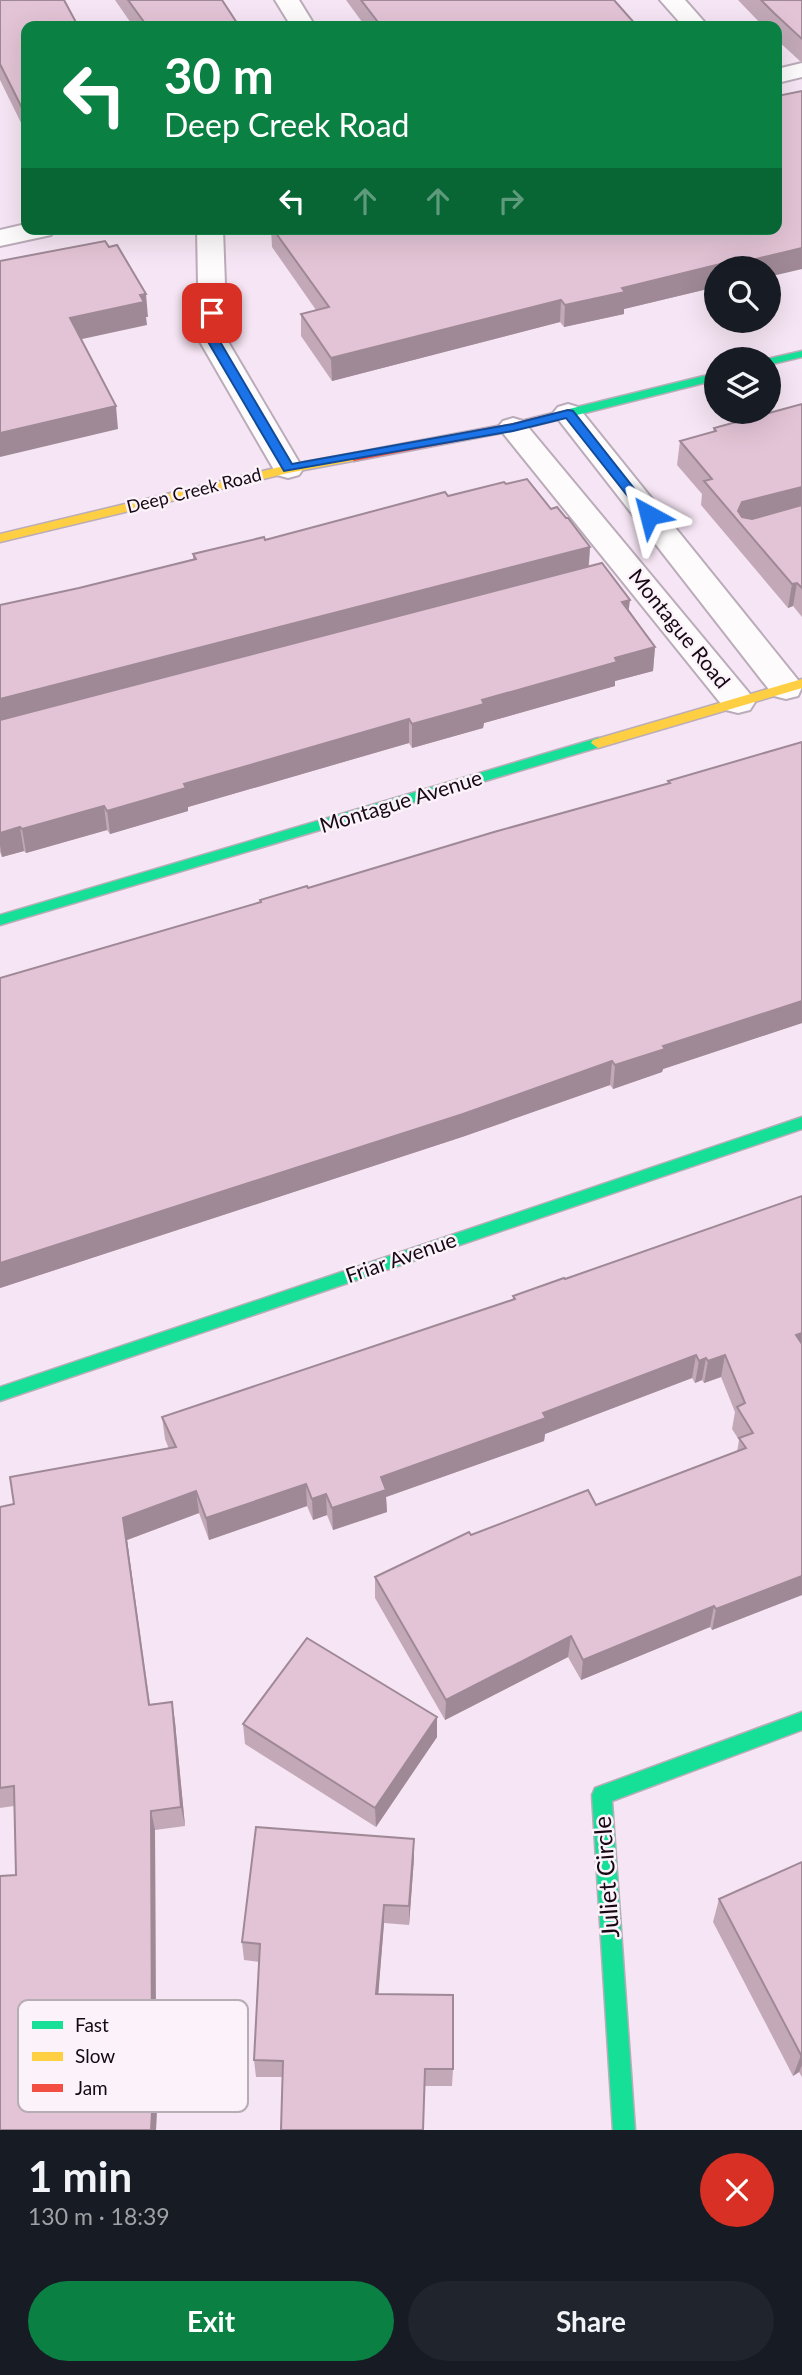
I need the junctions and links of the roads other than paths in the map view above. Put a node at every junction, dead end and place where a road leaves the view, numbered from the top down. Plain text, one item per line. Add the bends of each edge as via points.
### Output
1 (287, 0) edge
2 (672, 0) edge
3 (300, 21) edge
4 (691, 21) edge
5 (802, 70) edge
6 (782, 75) edge
7 (21, 233) edge
8 (210, 235) edge
9 (0, 237) edge
10 (802, 354) edge
11 (781, 359) edge
12 (704, 379) edge
13 (568, 414) junction
14 (513, 427) junction
15 (288, 469) junction
16 (0, 538) edge
17 (794, 685) edge
18 (738, 702) junction
19 (0, 920) edge
20 (802, 1123) edge
21 (0, 1394) edge
22 (802, 1721) edge
23 (624, 2130) edge

1 - 3 street
2 - 4 street
5 - 6 street
7 - 9 street
8 - 15 street via 213,340
10 - 11 street
12 - 13 street, Deep Creek Road
13 - 14 street, Deep Creek Road
13 - 17 street
14 - 15 street, Deep Creek Road
14 - 18 street, Montague Road
15 - 16 street, Deep Creek Road
17 - 18 street, Montague Avenue
18 - 19 street, Montague Avenue
20 - 21 street, Friar Avenue
22 - 23 street, Juliet Circle via 602,1795

